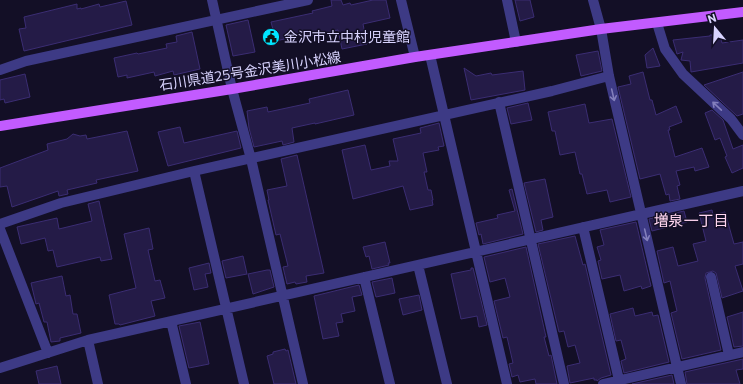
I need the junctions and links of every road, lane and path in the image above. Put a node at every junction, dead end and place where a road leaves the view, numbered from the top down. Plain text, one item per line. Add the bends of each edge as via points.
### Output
1 (212, 0) edge
2 (308, 0) edge
3 (401, 0) edge
4 (508, 0) edge
5 (593, 0) edge
6 (743, 12) edge
7 (216, 20) junction
8 (657, 23) junction
9 (601, 29) junction
10 (516, 42) junction
11 (430, 55) junction
12 (415, 57) junction
13 (2, 66) edge
14 (609, 76) junction
15 (232, 89) junction
16 (499, 102) junction
17 (444, 116) junction
18 (0, 126) edge
19 (743, 135) edge
20 (251, 159) junction
21 (194, 172) junction
22 (743, 191) edge
23 (642, 214) junction
24 (0, 224) edge
25 (583, 227) junction
26 (0, 229) edge
27 (531, 239) junction
28 (476, 252) junction
29 (418, 265) junction
30 (364, 277) junction
31 (711, 277) dead end
32 (282, 296) junction
33 (227, 308) junction
34 (171, 321) junction
35 (88, 340) junction
36 (743, 352) edge
37 (48, 353) junction
38 (729, 355) junction
39 (677, 367) junction
40 (0, 368) edge
41 (619, 380) junction
42 (98, 384) edge
43 (186, 384) edge
44 (244, 384) edge
45 (302, 384) edge
46 (390, 384) edge
47 (447, 384) edge
48 (507, 384) edge
49 (564, 384) edge
50 (603, 384) edge
51 (681, 384) edge

1 - 7 street
2 - 7 street
3 - 12 street
4 - 10 street
5 - 9 street
6 - 8 main road, 石川県道25号金沢美川小松線
7 - 13 street
7 - 15 street
8 - 9 main road, 石川県道25号金沢美川小松線
19 -> 8 street via 731,119 683,74 665,49
9 - 10 main road, 石川県道25号金沢美川小松線
9 - 14 street
10 - 11 main road, 石川県道25号金沢美川小松線
11 - 12 main road, 石川県道25号金沢美川小松線
11 - 17 street
12 - 15 main road, 石川県道25号金沢美川小松線
14 - 16 street
14 -> 23 street
15 - 18 main road, 石川県道25号金沢美川小松線
15 - 20 street
16 - 17 street
16 - 27 street
17 - 20 street
17 - 28 street
20 - 21 street
20 - 32 street
21 - 24 street via 61,203
21 - 33 street
22 - 23 street
23 - 25 street
23 -> 39 street
25 - 27 street
25 - 41 street
26 - 37 street
27 - 28 street
27 - 49 street
28 - 29 street
28 - 48 street
29 - 30 street
29 - 47 street
30 - 32 street
30 - 46 street
31 - 38 street
32 - 33 street
32 - 45 street
33 - 34 street
33 - 44 street
34 - 35 street
34 - 43 street
35 - 37 street
35 - 42 street
36 - 38 street
37 - 40 street
38 - 39 street
39 - 41 street
39 - 51 street
41 - 50 street

